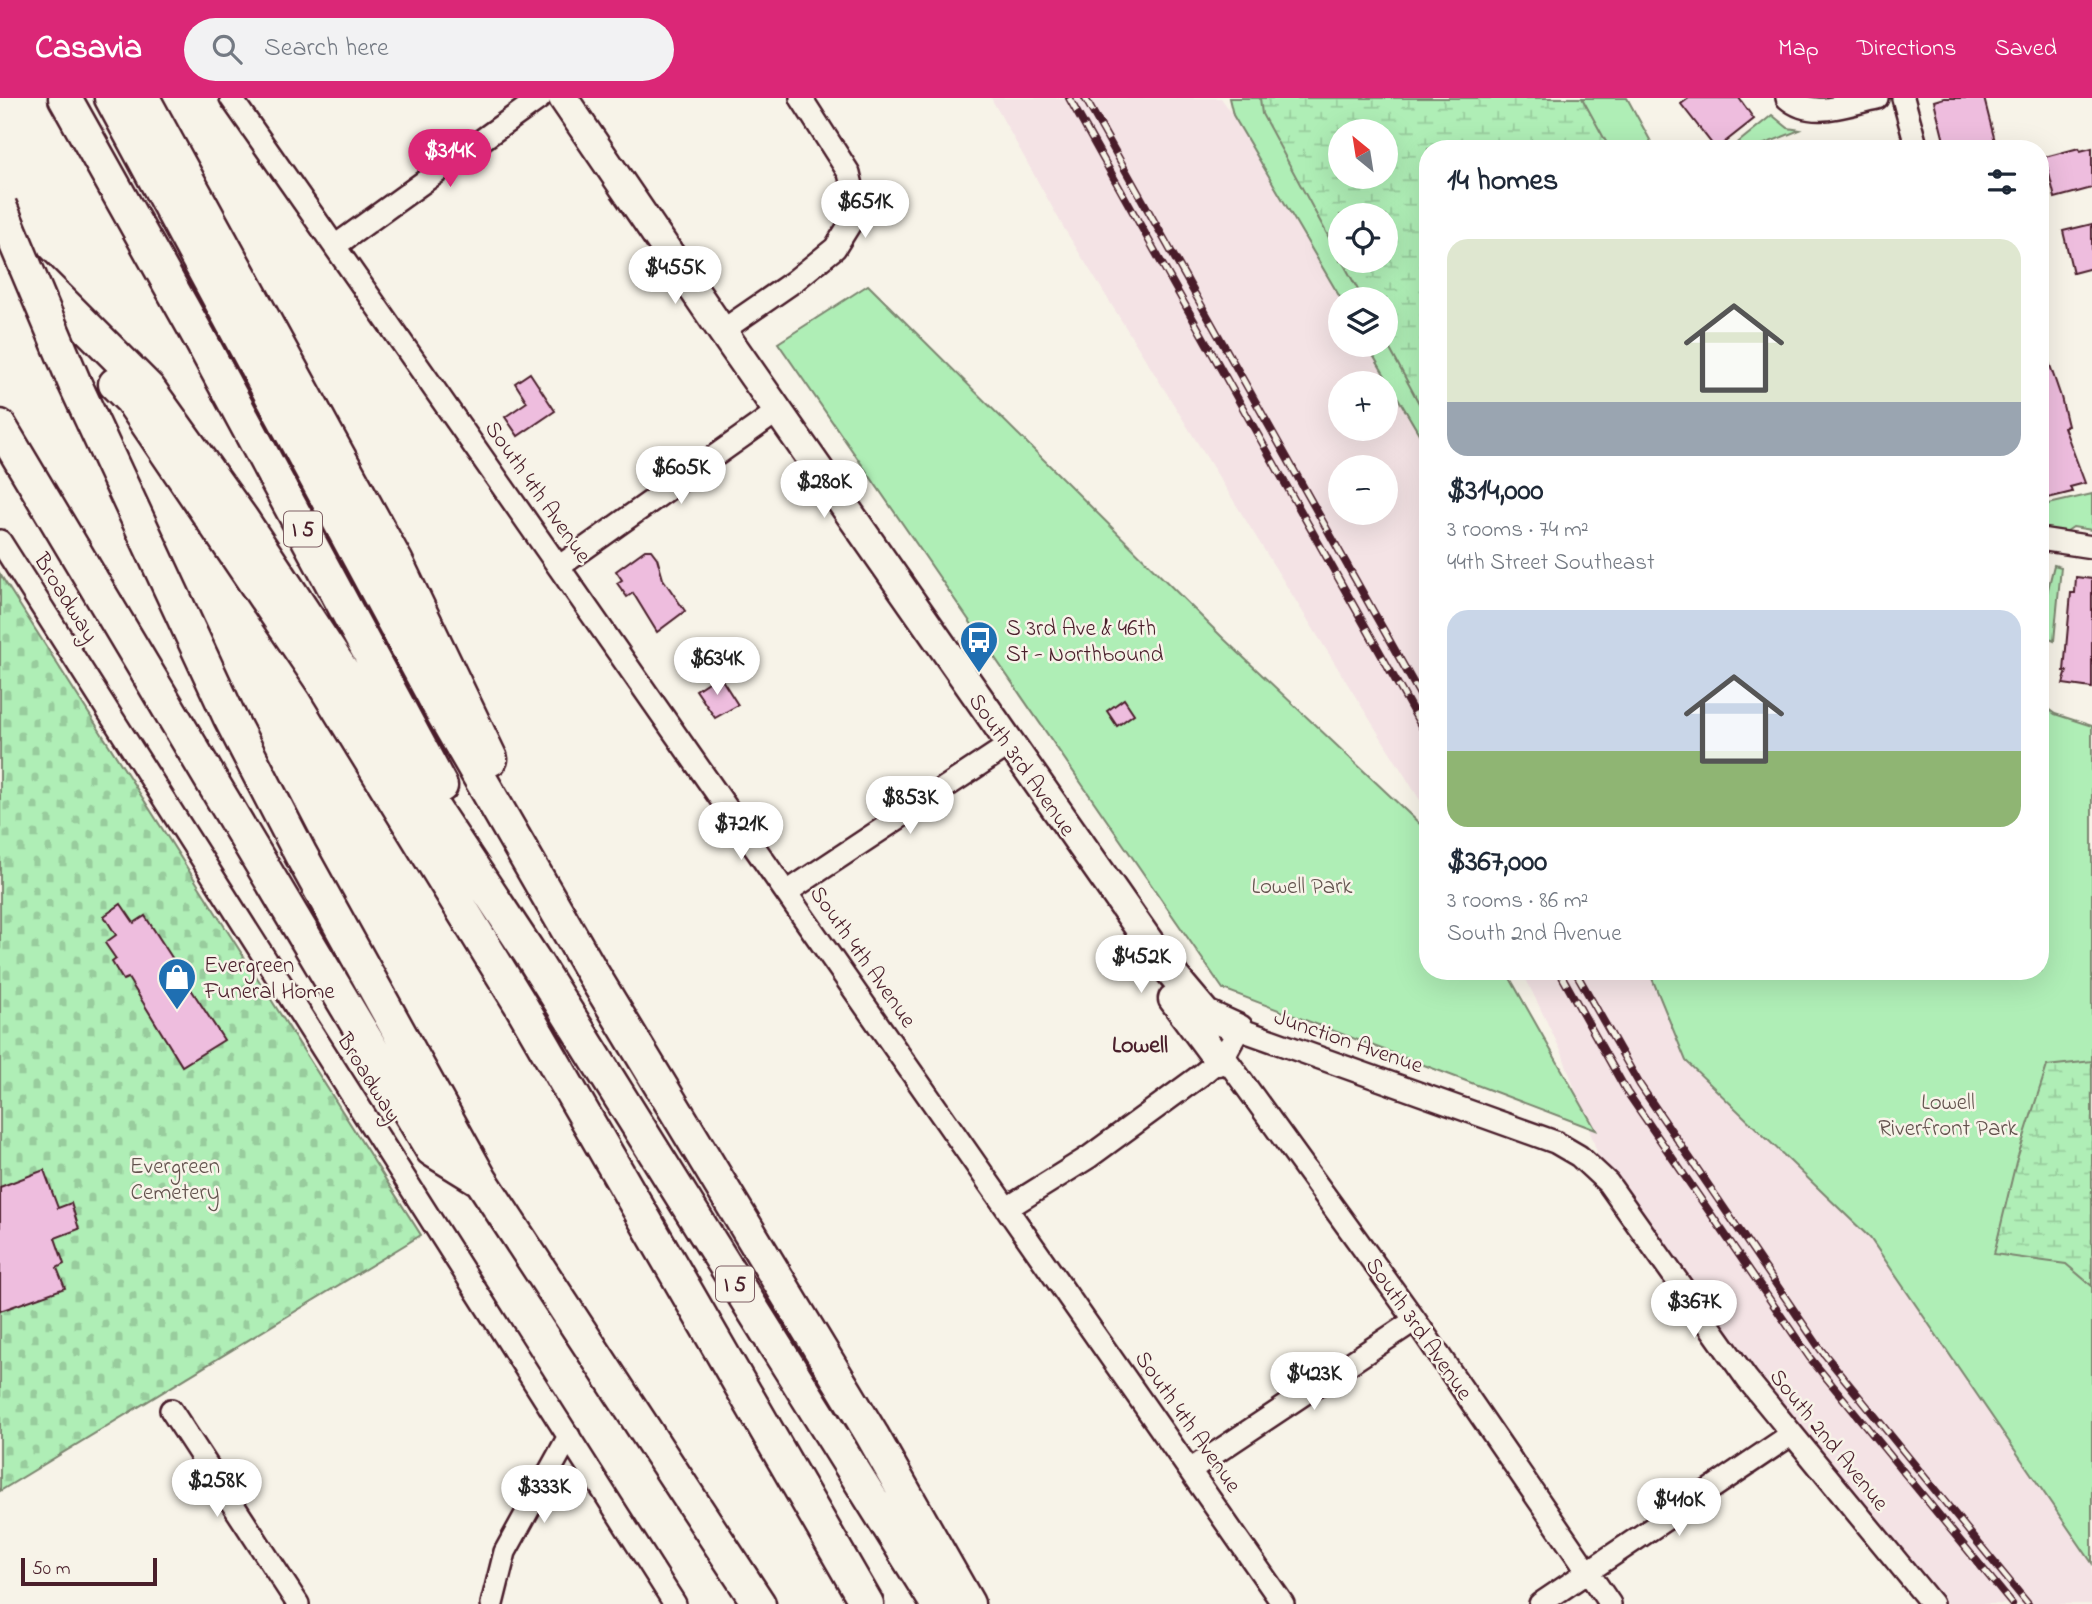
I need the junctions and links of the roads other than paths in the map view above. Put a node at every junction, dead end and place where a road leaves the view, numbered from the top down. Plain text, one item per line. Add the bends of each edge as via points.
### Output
1 (65, 98) edge
2 (111, 98) edge
3 (143, 98) edge
4 (231, 98) edge
5 (540, 98) edge
6 (563, 98) edge
7 (802, 98) edge
8 (1787, 98) edge
9 (1877, 98) edge
10 (1903, 98) edge
11 (1915, 140) edge
12 (0, 206) edge
13 (0, 241) edge
14 (335, 246) junction
15 (0, 269) edge
16 (722, 331) junction
17 (778, 411) junction
18 (0, 426) edge
19 (2049, 540) edge
20 (0, 541) edge
21 (2092, 547) edge
22 (560, 566) junction
23 (1009, 745) junction
24 (787, 892) junction
25 (1116, 895) junction
26 (536, 963) junction
27 (593, 974) junction
28 (1240, 1029) junction
29 (1221, 1059) junction
30 (1441, 1100) joint
31 (481, 1180) junction
32 (1009, 1207) junction
33 (1415, 1320) junction
34 (171, 1410) dead end
35 (1792, 1434) junction
36 (569, 1436) junction
37 (1190, 1469) junction
38 (1588, 1572) junction
39 (298, 1604) edge
40 (492, 1604) edge
41 (675, 1604) edge
42 (759, 1604) edge
43 (867, 1604) edge
44 (937, 1604) edge
45 (968, 1604) edge
46 (1283, 1604) edge
47 (1540, 1604) edge
48 (1610, 1604) edge
49 (1932, 1604) edge

1 - 26 highway, I 5
2 - 27 highway via 443,713
3 - 27 highway via 396,561
4 - 14 street, South 4th Avenue
5 - 14 street
6 - 16 main road, South 3rd Avenue
7 - 16 street via 849,173 858,211 835,248
8 - 9 street via 1801,109 1819,110
10 - 11 street
12 - 31 highway, bridge via 75,384 230,718
13 - 26 highway via 149,389 242,519
14 - 22 street, South 4th Avenue
15 - 43 highway via 131,400 324,685 519,1002
16 - 17 main road, South 3rd Avenue
17 - 22 street
17 - 23 main road, South 3rd Avenue
18 - 31 highway via 432,1150
19 - 21 street
20 - 36 street, Broadway
22 - 24 street, South 4th Avenue
23 - 24 street
23 - 25 main road, South 3rd Avenue
24 - 32 street, South 4th Avenue
25 - 28 main road, South 3rd Avenue via 1206,1014
25 - 29 main road via 1160,978
26 - 44 highway, I 5
27 - 45 highway via 865,1423
28 - 29 street
28 - 30 street, Junction Avenue
29 - 32 street via 1089,1157
29 - 33 street, South 3rd Avenue
30 - 35 street, South 2nd Avenue via 1555,1142 1580,1156 1608,1183 1747,1380
31 - 42 highway
32 - 37 street, South 4th Avenue
33 - 37 street
33 - 38 street, South 3rd Avenue
34 - 39 street
35 - 38 street
35 - 49 street, South 2nd Avenue
36 - 40 street via 505,1552
36 - 41 street, Broadway
37 - 46 street, South 4th Avenue
38 - 47 street
38 - 48 street, South 3rd Avenue

